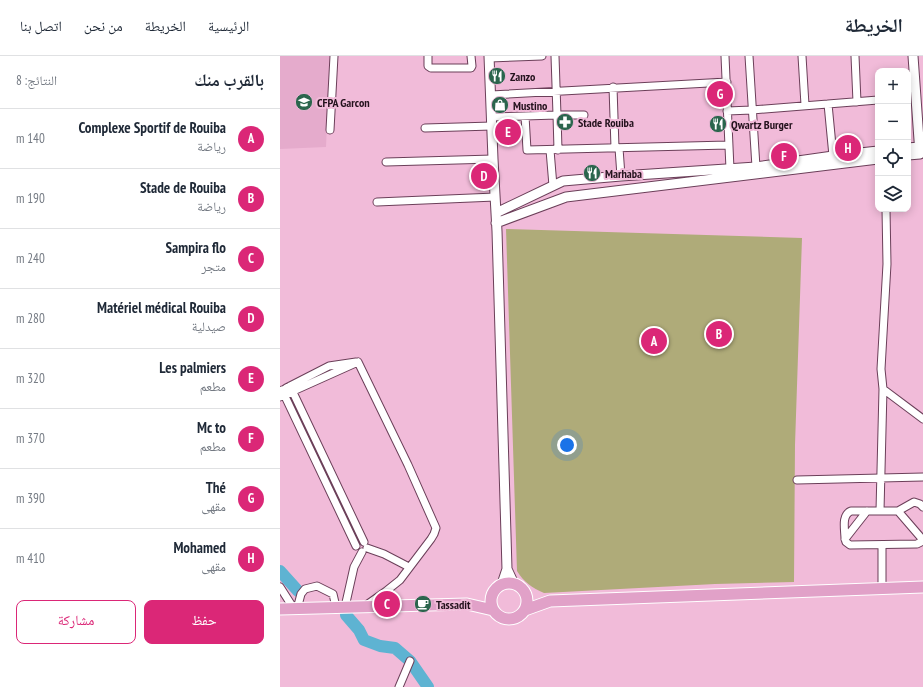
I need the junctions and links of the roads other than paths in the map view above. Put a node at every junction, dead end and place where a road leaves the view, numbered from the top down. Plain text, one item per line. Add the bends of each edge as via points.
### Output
1 (334, 56) edge
2 (428, 56) edge
3 (471, 56) edge
4 (542, 56) edge
5 (556, 56) edge
6 (725, 56) edge
7 (749, 56) edge
8 (802, 56) edge
9 (855, 56) edge
10 (913, 56) edge
11 (489, 57) edge
12 (727, 82) junction
13 (613, 87) junction
14 (557, 90) junction
15 (491, 95) junction
16 (912, 98) edge
17 (875, 100) edge
18 (857, 102) junction
19 (828, 104) junction
20 (806, 105) junction
21 (752, 110) junction
22 (727, 111) junction
23 (557, 115) junction
24 (584, 115) dead end
25 (525, 116) junction
26 (491, 122) junction
27 (425, 128) dead end
28 (330, 130) dead end
29 (728, 145) junction
30 (919, 147) junction
31 (617, 148) junction
32 (911, 148) edge
33 (554, 150) junction
34 (875, 152) edge
35 (911, 155) edge
36 (833, 156) junction
37 (493, 159) junction
38 (875, 160) edge
39 (386, 162) dead end
40 (756, 167) junction
41 (730, 173) junction
42 (621, 176) junction
43 (553, 186) junction
44 (495, 197) junction
45 (377, 202) dead end
46 (886, 212) edge
47 (496, 213) junction
48 (496, 223) junction
49 (292, 388) junction
50 (883, 389) junction
51 (282, 393) edge
52 (923, 419) edge
53 (923, 477) edge
54 (880, 478) junction
55 (797, 480) dead end
56 (923, 507) edge
57 (867, 511) junction
58 (880, 511) junction
59 (898, 511) junction
60 (845, 539) junction
61 (923, 540) edge
62 (882, 545) junction
63 (364, 547) junction
64 (409, 567) junction
65 (507, 569) junction
66 (502, 584) junction
67 (514, 584) junction
68 (280, 586) edge
69 (923, 587) edge
70 (882, 589) junction
71 (524, 592) junction
72 (492, 595) junction
73 (550, 601) junction
74 (467, 604) junction
75 (364, 606) junction
76 (341, 607) junction
77 (280, 609) edge
78 (296, 609) junction
79 (493, 610) junction
80 (525, 610) junction
81 (410, 661) dead end
82 (399, 687) edge

1 - 28 street
2 - 3 street via 428,66 431,68 471,68
4 - 11 street
5 - 14 street
6 - 12 street
7 - 21 street
8 - 20 street
9 - 18 street
10 - 16 street
11 - 15 street
12 - 13 street
12 - 22 street
13 - 14 street
13 - 31 street
14 - 15 street
14 - 23 street
15 - 26 street
16 - 30 street
17 - 18 street
18 - 19 street
19 - 20 street
19 - 36 street
20 - 21 street
21 - 22 street
21 - 40 street
22 - 29 street
23 - 24 street
23 - 25 street
23 - 33 street
25 - 26 street
25 - 33 street via 527,150
26 - 27 street
26 - 37 street
29 - 31 street
29 - 41 street
30 - 32 street
30 - 35 street via 920,154
31 - 33 street
31 - 42 street
33 - 43 street
34 - 36 street
36 - 40 street
37 - 39 street
37 - 44 street
38 - 41 street
40 - 41 street
41 - 42 street
41 - 48 street via 566,197
42 - 43 street via 563,182
43 - 47 street
44 - 45 street
44 - 47 street
46 - 50 street via 881,369
47 - 48 street
48 - 65 street
49 - 51 street
49 - 63 street
49 - 64 street via 358,362 436,528 431,539
50 - 52 street
50 - 54 street
51 - 63 street via 356,546 359,542
53 - 54 street
54 - 55 street
54 - 58 street
56 - 59 street via 914,502
57 - 58 street
57 - 60 street
57 - 60 street via 848,512 845,518
58 - 59 street
59 - 61 street
60 - 62 street via 850,545
61 - 62 street via 917,544
62 - 70 street
63 - 64 street
63 - 76 street via 354,567
64 - 75 street via 400,580
65 - 66 street
65 - 67 street
66 - 67 main road
66 - 72 main road
67 - 71 main road
68 - 78 street
69 - 70 main road
70 - 73 main road
71 - 73 main road
71 - 80 main road via 527,601
72 - 74 main road
72 - 79 main road via 490,600
73 - 80 main road
74 - 75 main road
74 - 79 main road
75 - 76 main road
76 - 78 main road
76 - 78 street via 333,594 317,586 305,589
77 - 78 main road
79 - 80 main road via 500,617 510,619 518,617
81 - 82 street

